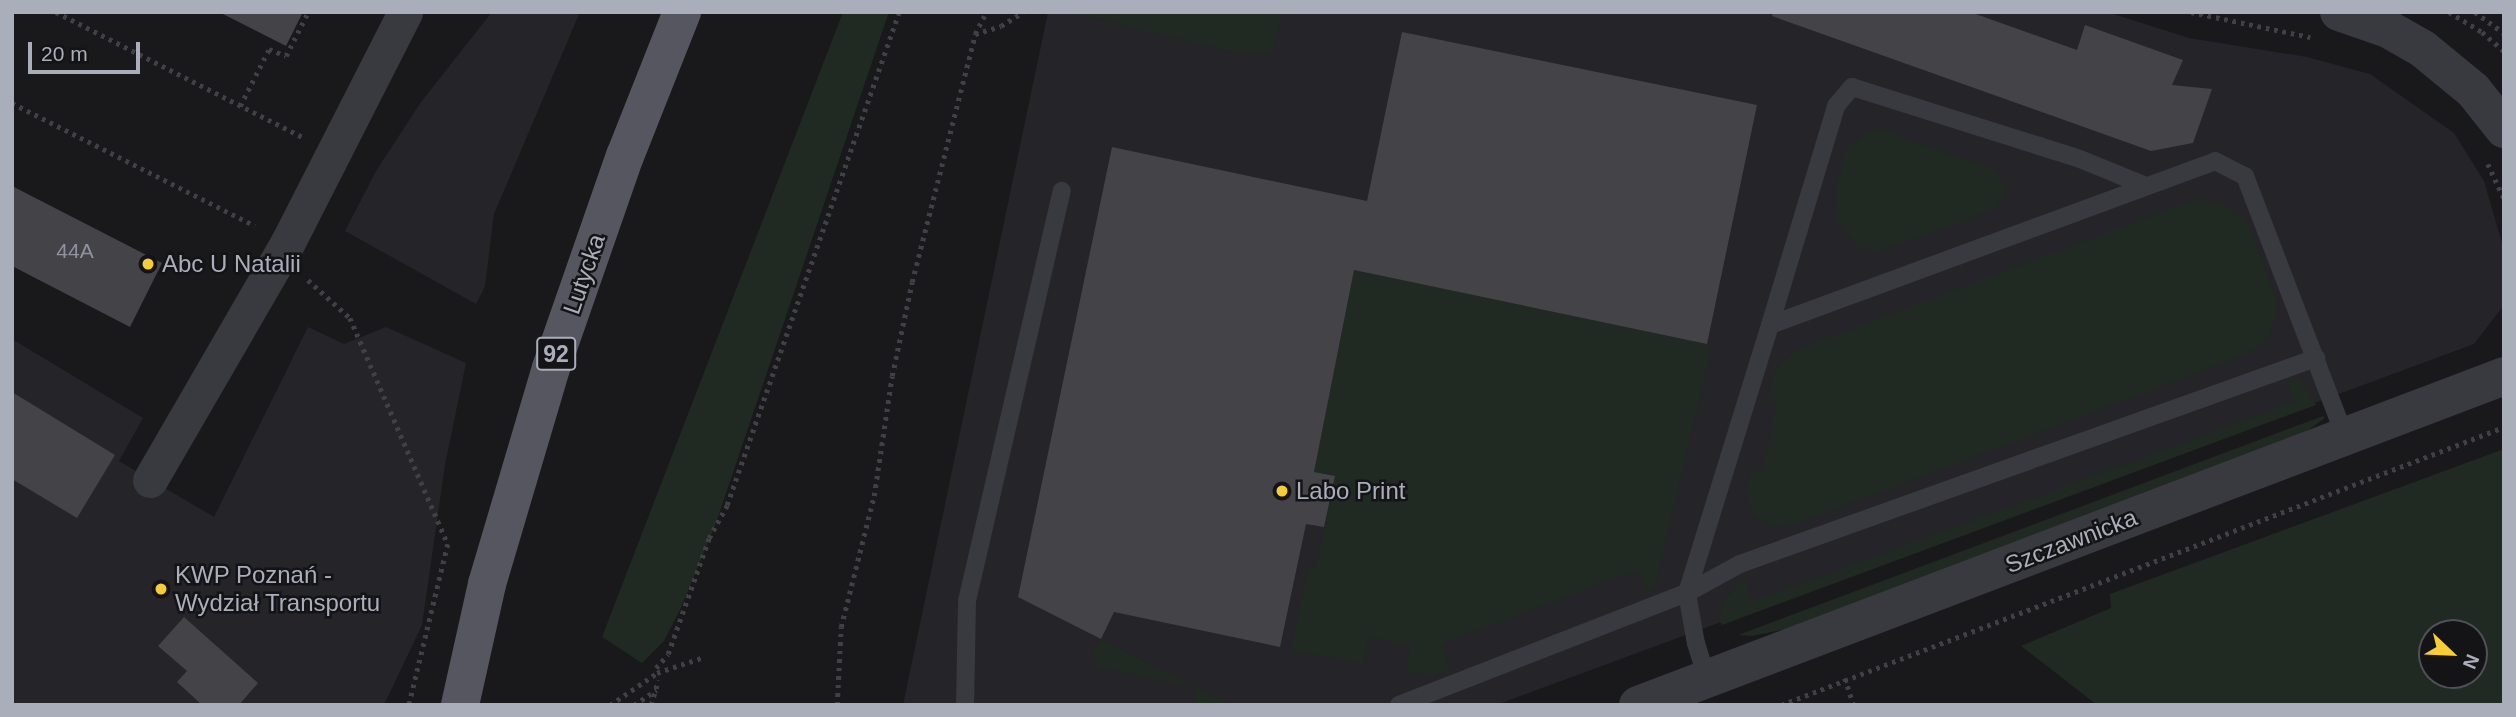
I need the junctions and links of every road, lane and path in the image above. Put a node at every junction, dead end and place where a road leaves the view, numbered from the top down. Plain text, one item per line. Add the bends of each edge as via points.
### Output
1 (55, 12) edge
2 (308, 12) edge
3 (405, 12) edge
4 (682, 12) edge
5 (899, 12) edge
6 (986, 12) edge
7 (1023, 12) edge
8 (2192, 12) edge
9 (2449, 12) edge
10 (2475, 12) edge
11 (2326, 25) edge
12 (2504, 33) edge
13 (975, 34) junction
14 (2504, 51) edge
15 (12, 103) edge
16 (240, 106) junction
17 (2493, 141) edge
18 (334, 153) junction
19 (2146, 186) junction
20 (1062, 191) dead end
21 (2504, 198) edge
22 (284, 249) junction
23 (1770, 325) junction
24 (2316, 358) junction
25 (2504, 376) edge
26 (2504, 427) edge
27 (2345, 436) junction
28 (150, 480) dead end
29 (1687, 593) junction
30 (704, 657) dead end
31 (656, 668) dead end
32 (1845, 678) junction
33 (1707, 679) junction
34 (658, 680) dead end
35 (656, 690) junction
36 (409, 705) edge
37 (460, 705) edge
38 (610, 705) edge
39 (634, 705) edge
40 (651, 705) edge
41 (836, 705) edge
42 (965, 705) edge
43 (1399, 705) edge
44 (1638, 705) edge
45 (1781, 705) edge
46 (1854, 705) edge

1 - 16 path
2 - 16 path via 286,56 269,48
3 - 18 street
4 - 37 main road, Lutycka / 92 via 625,156 551,368 487,584
5 - 31 path via 727,505 709,538 668,654
6 - 13 path
7 - 13 path via 1001,26
8 - 11 path
9 - 14 path
10 - 12 path
11 - 17 street via 2388,29 2423,49 2473,90
13 - 41 path via 892,376 874,496 841,627
15 - 22 path
16 - 18 path
17 - 21 path
18 - 22 street
19 - 23 lane
19 - 23 lane via 2080,159 1852,88 1836,106
19 - 24 lane via 2215,161 2245,176
20 - 42 lane via 967,601
22 - 28 street
22 - 36 path via 350,318 448,544
23 - 29 lane
24 - 27 lane
24 - 29 lane via 1740,564
25 - 27 street, Szczawnicka
26 - 32 path
27 - 33 street, Szczawnicka
29 - 33 lane
29 - 43 lane
30 - 38 path via 657,673
32 - 45 path
32 - 46 path
33 - 44 street, Szczawnicka
34 - 35 path
35 - 39 path
35 - 40 path

